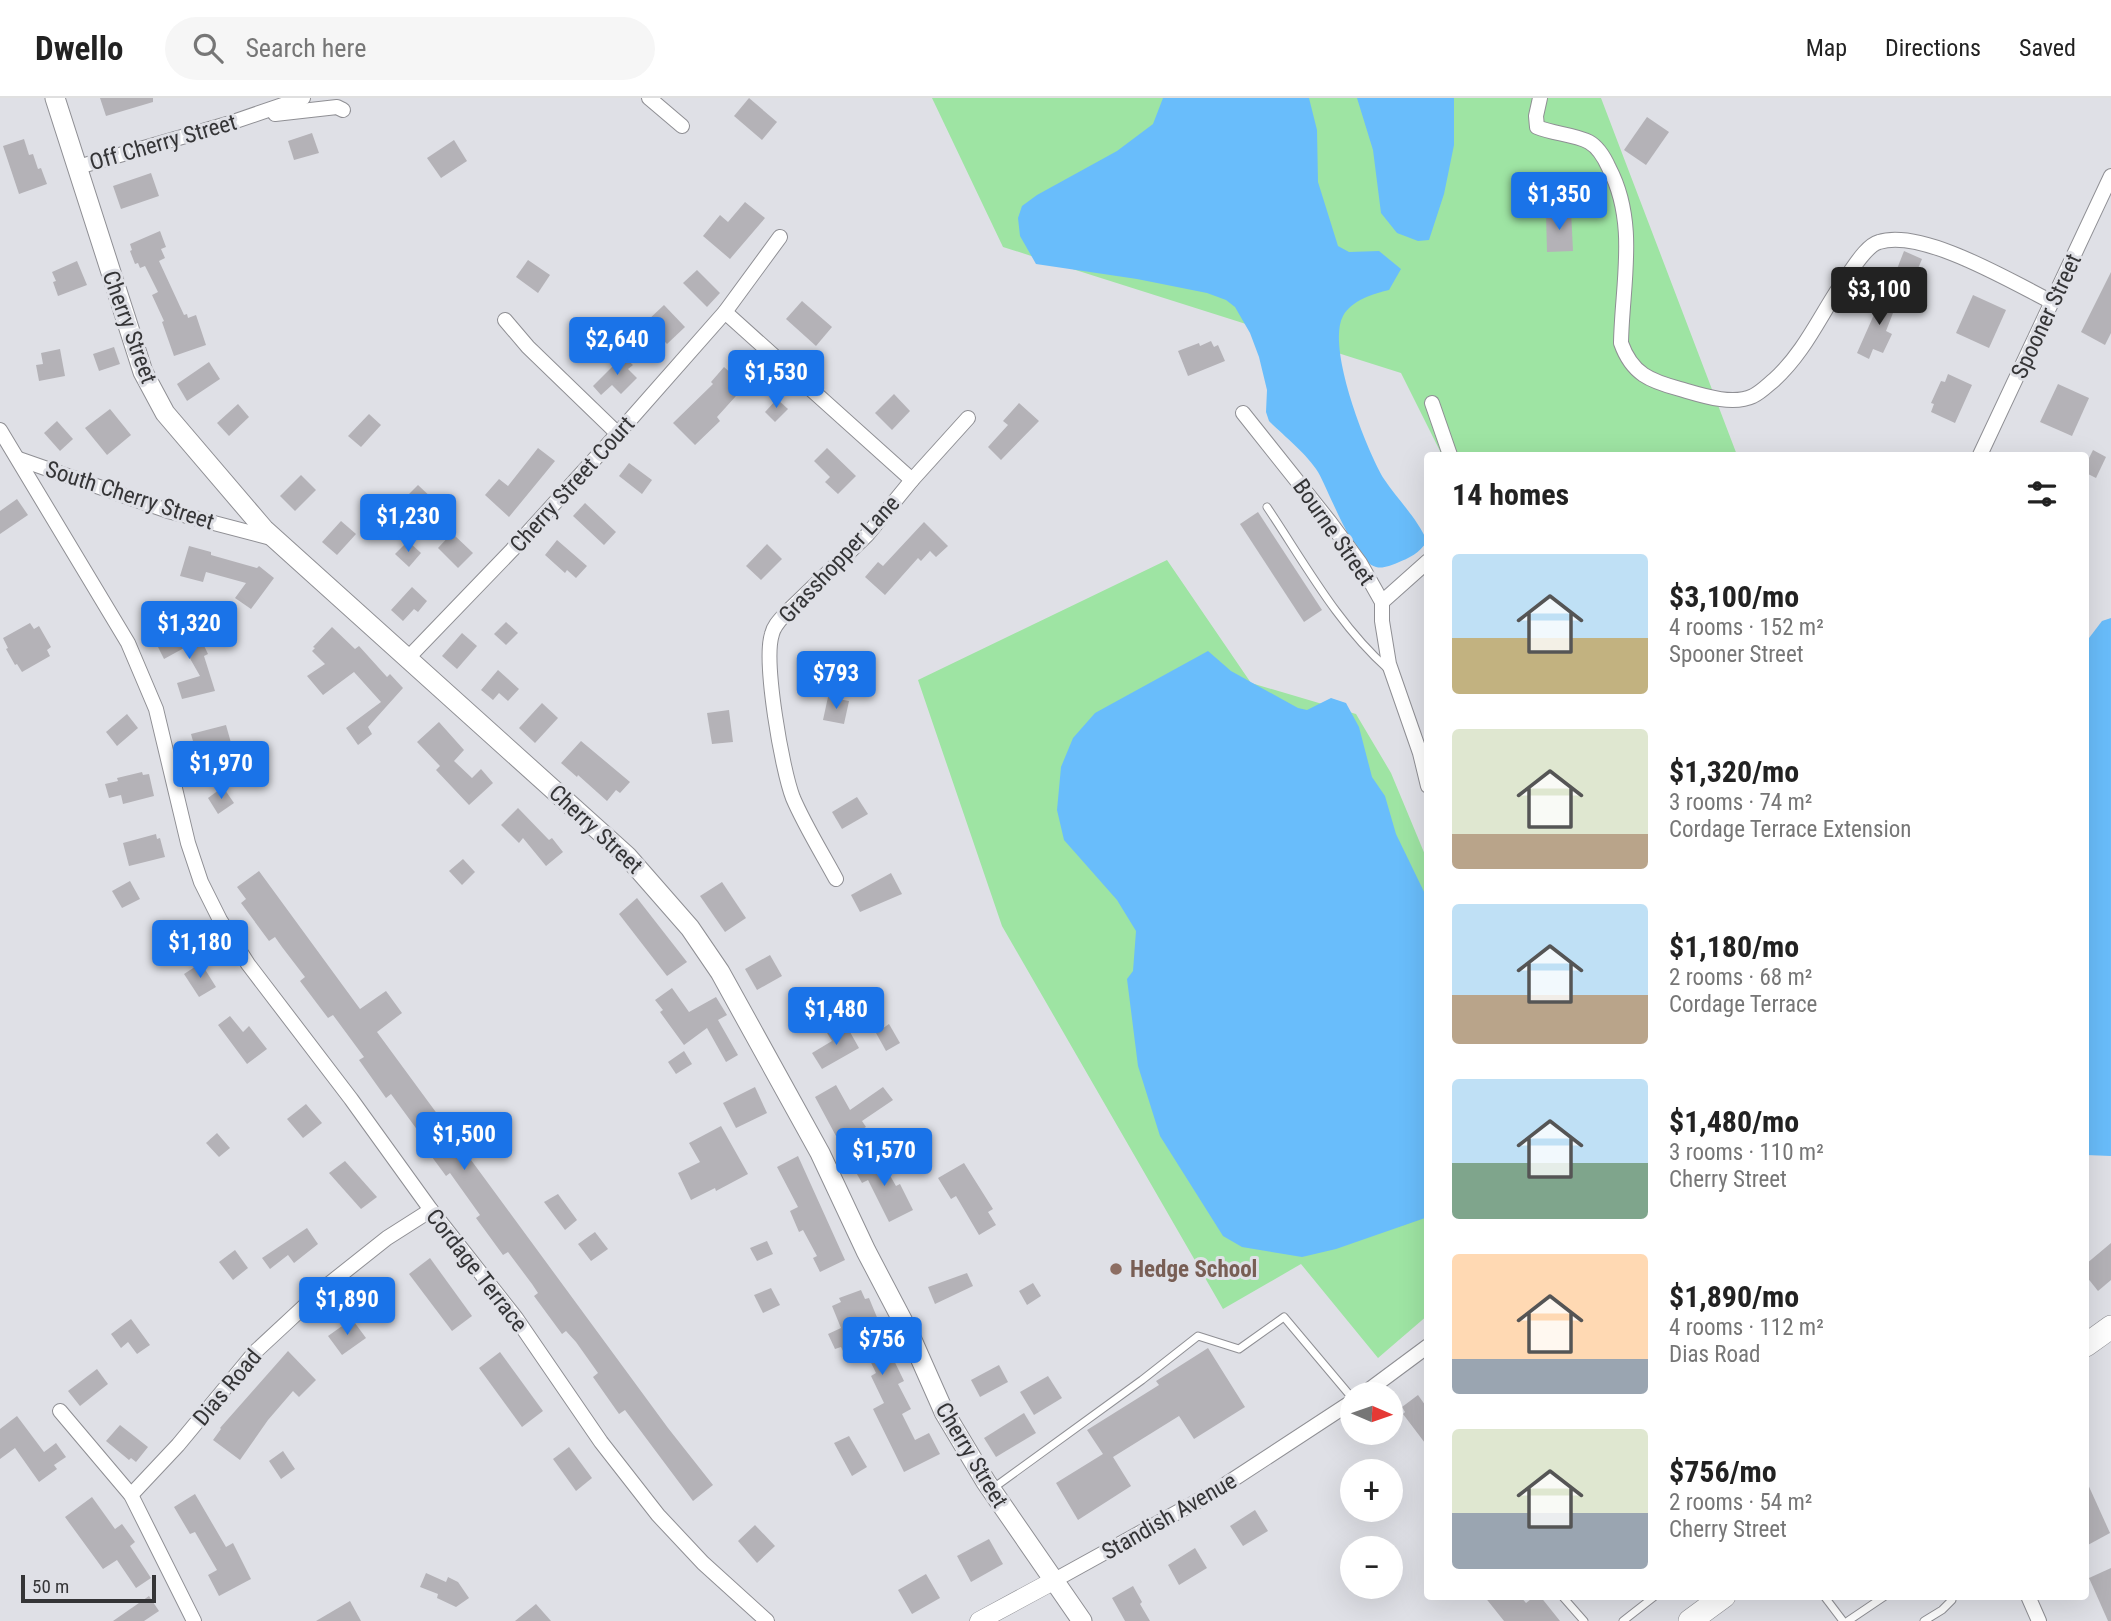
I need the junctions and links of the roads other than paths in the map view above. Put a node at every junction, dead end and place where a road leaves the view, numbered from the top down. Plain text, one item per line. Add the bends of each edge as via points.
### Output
1 (55, 98) edge
2 (303, 98) edge
3 (649, 98) edge
4 (1540, 98) edge
5 (343, 110) dead end
6 (249, 117) junction
7 (682, 126) dead end
8 (78, 167) junction
9 (2111, 176) edge
10 (780, 237) dead end
11 (2052, 302) junction
12 (725, 312) junction
13 (505, 320) dead end
14 (1432, 403) dead end
15 (1243, 413) dead end
16 (968, 418) dead end
17 (0, 430) edge
18 (618, 434) junction
19 (1449, 452) edge
20 (1981, 452) edge
21 (19, 459) junction
22 (912, 480) junction
23 (1267, 507) dead end
24 (275, 539) junction
25 (1424, 565) edge
26 (1382, 602) junction
27 (408, 658) junction
28 (1391, 672) junction
29 (1424, 770) edge
30 (835, 880) dead end
31 (431, 1210) junction
32 (2111, 1327) edge
33 (2089, 1343) edge
34 (1424, 1349) edge
35 (1380, 1382) edge
36 (1340, 1384) edge
37 (1340, 1409) edge
38 (60, 1411) dead end
39 (992, 1490) junction
40 (131, 1495) junction
41 (1053, 1581) junction
42 (1566, 1600) edge
43 (1650, 1600) edge
44 (1716, 1600) edge
45 (1827, 1600) edge
46 (1879, 1600) edge
47 (1952, 1600) edge
48 (2030, 1600) edge
49 (194, 1621) edge
50 (766, 1621) edge
51 (979, 1621) edge
52 (1082, 1621) edge
53 (1584, 1621) edge
54 (1623, 1621) edge
55 (1690, 1621) edge
56 (1843, 1621) edge
57 (1848, 1621) edge
58 (1924, 1621) edge
59 (2039, 1621) edge

1 - 8 main road, Cherry Street
2 - 6 street, Off Cherry Street
3 - 7 street
4 - 11 street via 1537,127 1590,143 1615,180 1626,219 1621,343 1637,372 1660,384 1728,400 1752,397 1791,364 1856,263 1876,242 1909,240 1933,246
5 - 6 street, Off Cherry Street
6 - 8 street, Off Cherry Street
8 - 24 main road, Cherry Street via 148,382 173,423
9 - 11 street, Spooner Street
10 - 12 street, Cherry Street Court
11 - 20 street, Spooner Street
12 - 18 street, Cherry Street Court
12 - 22 street
13 - 18 street
14 - 19 street
15 - 26 street, Bourne Street via 1360,563
16 - 22 street, Grasshopper Lane
17 - 21 street, South Cherry Street
18 - 27 street, Cherry Street Court
21 - 24 street, South Cherry Street via 168,510
21 - 31 street, Cordage Terrace via 128,643 143,677 156,709 188,843 220,920
22 - 30 street, Grasshopper Lane via 867,535 775,625 771,635 771,683 783,762 793,798
23 - 28 lane via 1354,634
24 - 27 main road, Cherry Street
25 - 26 street
26 - 28 street, Bourne Street
27 - 39 main road, Cherry Street via 627,856 690,928 720,972 820,1153 944,1412
28 - 29 street, Bourne Street
31 - 40 street, Dias Road via 324,1287 254,1352
31 - 50 street, Cordage Terrace via 516,1318 657,1515
32 - 33 main road
34 - 35 street
36 - 39 lane via 1284,1317 1239,1349 1198,1335
37 - 41 street, Standish Avenue via 1214,1492
38 - 40 street
39 - 41 main road, Cherry Street
40 - 49 street
41 - 51 street, Standish Avenue
41 - 52 main road, Cherry Street
42 - 53 lane
43 - 54 lane
44 - 55 main road
45 - 56 lane
46 - 57 lane
47 - 58 lane
48 - 59 street

